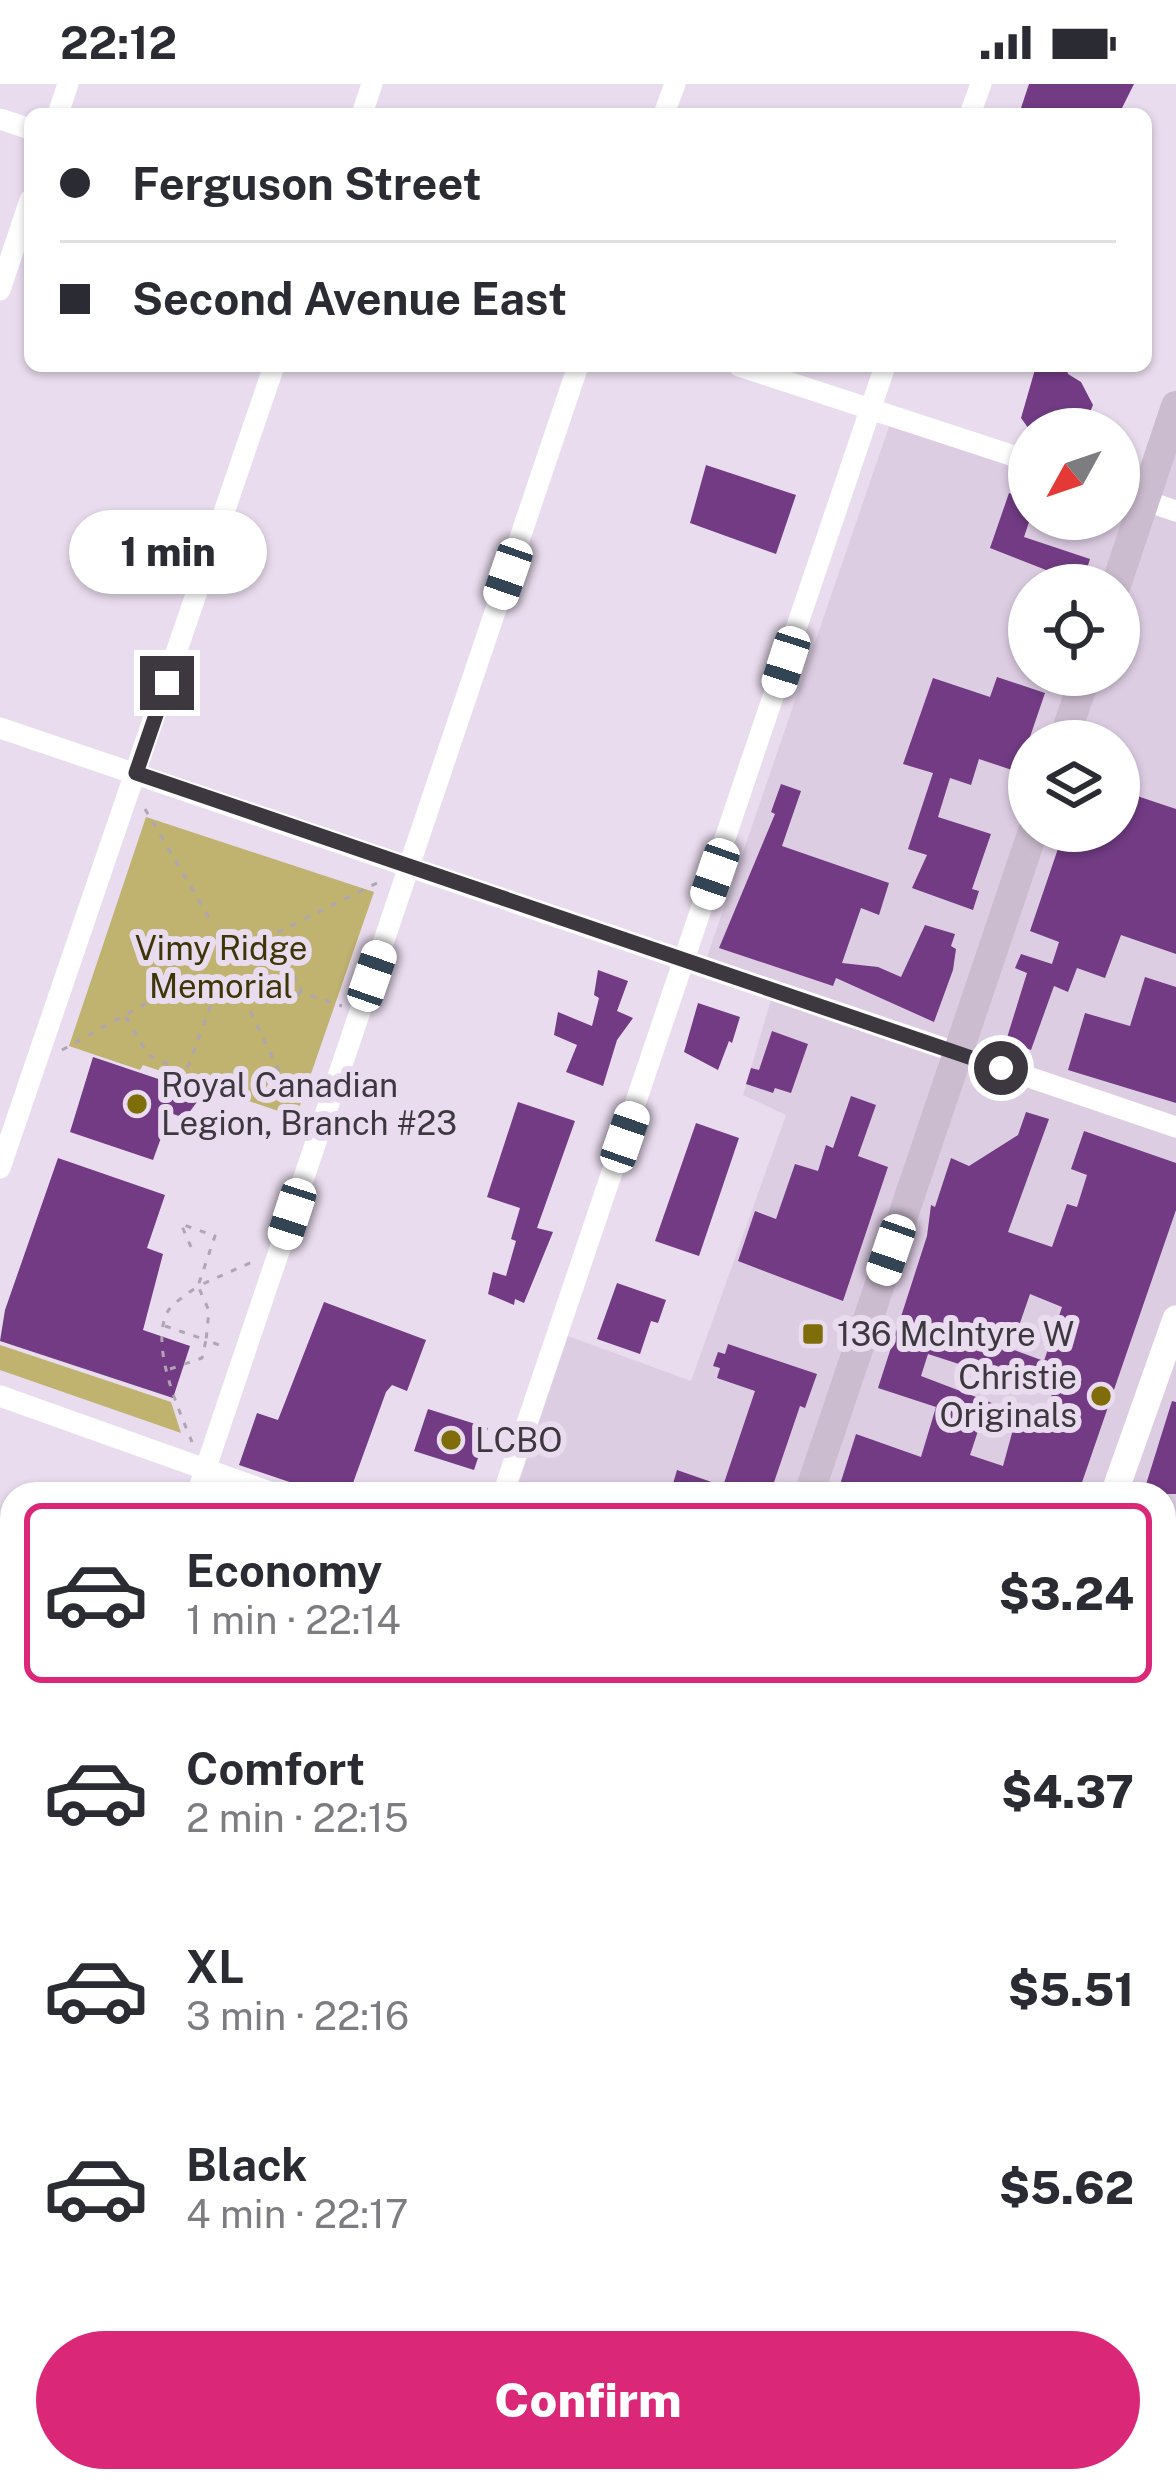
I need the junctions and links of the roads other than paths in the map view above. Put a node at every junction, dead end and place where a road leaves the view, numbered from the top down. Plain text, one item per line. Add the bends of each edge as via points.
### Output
1 (24, 218) edge
2 (0, 290) edge
3 (272, 372) edge
4 (576, 372) edge
5 (758, 372) edge
6 (883, 372) edge
7 (1176, 406) edge
8 (871, 408) junction
9 (1008, 454) edge
10 (1140, 480) edge
11 (1140, 499) edge
12 (1176, 512) edge
13 (0, 728) edge
14 (136, 773) junction
15 (1026, 852) edge
16 (409, 866) junction
17 (686, 959) junction
18 (958, 1053) junction
19 (1176, 1127) edge
20 (0, 1168) edge
21 (1176, 1319) edge
22 (0, 1396) edge
23 (205, 1471) junction
24 (201, 1482) edge
25 (238, 1482) edge
26 (506, 1482) edge
27 (813, 1482) edge
28 (1118, 1482) edge

1 - 2 street
3 - 14 street
4 - 16 street
5 - 8 street
6 - 8 street
7 - 10 main road
8 - 9 street
8 - 17 street
11 - 12 street
13 - 14 street
14 - 16 street
14 - 20 street
15 - 18 main road
16 - 17 street
16 - 23 street
17 - 18 street
17 - 26 street
18 - 19 street
18 - 27 main road
21 - 28 street
22 - 23 street
23 - 24 street
23 - 25 street

